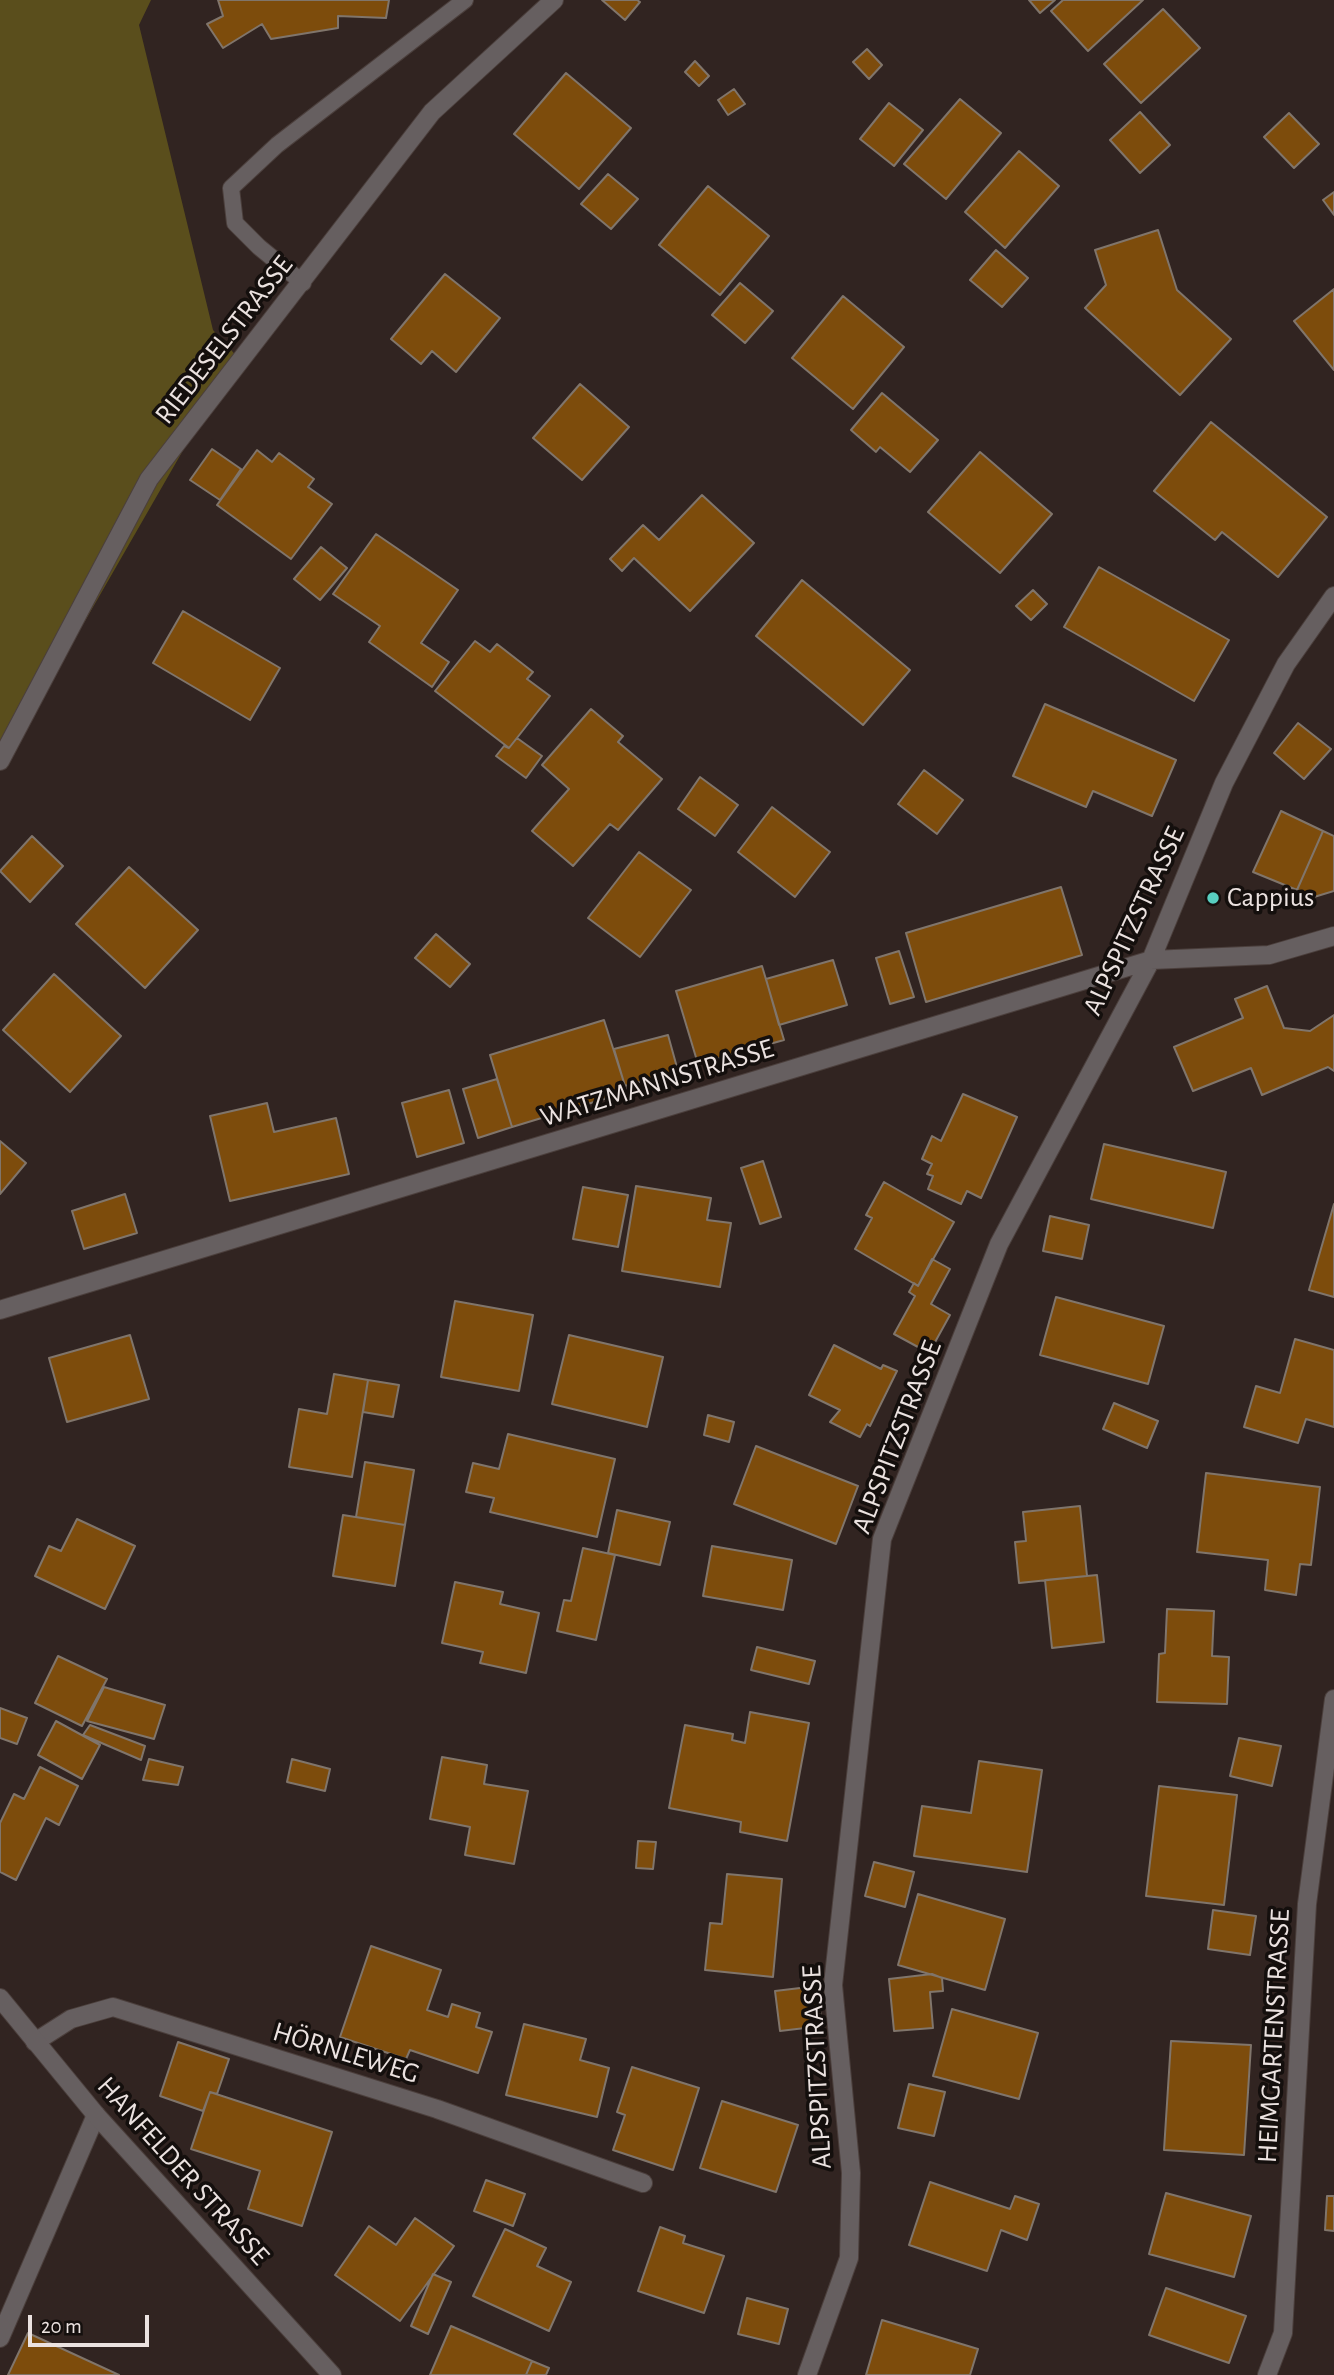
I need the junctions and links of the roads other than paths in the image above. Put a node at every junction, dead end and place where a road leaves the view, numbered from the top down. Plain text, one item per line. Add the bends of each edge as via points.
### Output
1 (465, 0) edge
2 (554, 0) edge
3 (303, 283) junction
4 (1334, 596) edge
5 (0, 761) edge
6 (1334, 936) edge
7 (1151, 960) junction
8 (0, 1310) edge
9 (1334, 1699) edge
10 (0, 1998) edge
11 (35, 2042) junction
12 (96, 2115) junction
13 (643, 2183) dead end
14 (0, 2338) edge
15 (332, 2375) edge
16 (807, 2375) edge
17 (1266, 2375) edge

1 - 3 lane via 277,145 231,188 235,223
2 - 3 street, RIEDESELSTRASSE via 432,112
3 - 5 street, RIEDESELSTRASSE via 149,478
4 - 7 street, ALPSPITZSTRASSE via 1286,664 1224,783
6 - 7 street, WATZMANNSTRASSE via 1269,955
7 - 8 street, WATZMANNSTRASSE
7 - 16 street, ALPSPITZSTRASSE via 999,1244 882,1539 833,1985 851,2173 849,2258
9 - 17 street, HEIMGARTENSTRASSE via 1307,1904 1283,2333
10 - 11 street, HANFELDER STRASSE
11 - 12 street, HANFELDER STRASSE
11 - 13 street, HÖRNLEWEG via 71,2019 113,2007 437,2109
12 - 14 street
12 - 15 street, HANFELDER STRASSE

